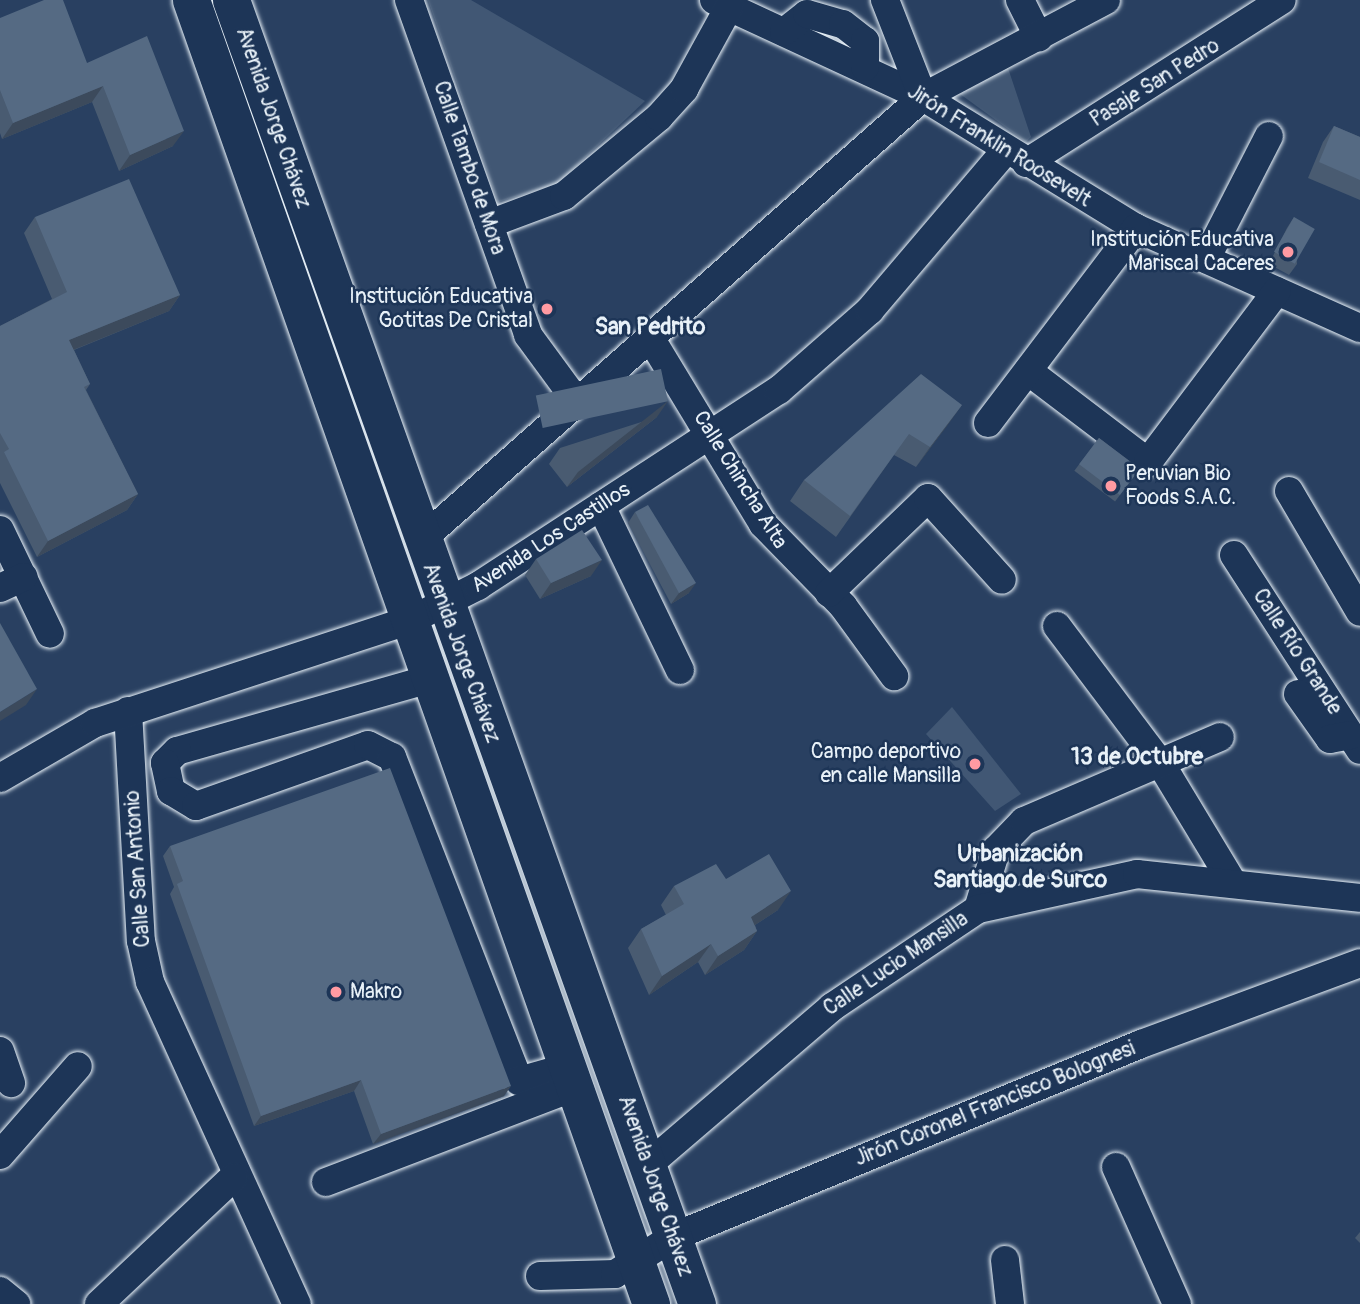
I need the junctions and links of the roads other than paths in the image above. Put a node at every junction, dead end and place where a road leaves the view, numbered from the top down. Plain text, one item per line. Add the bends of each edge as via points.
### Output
1 (191, 0) edge
2 (231, 0) edge
3 (410, 0) edge
4 (885, 0) edge
5 (1020, 0) edge
6 (1106, 0) edge
7 (1282, 0) edge
8 (722, 4) edge
9 (791, 24) junction
10 (1039, 38) junction
11 (867, 62) junction
12 (923, 97) junction
13 (1269, 136) dead end
14 (1016, 156) junction
15 (489, 224) junction
16 (1136, 229) junction
17 (1206, 259) junction
18 (1277, 291) junction
19 (1360, 328) edge
20 (651, 340) junction
21 (1028, 372) junction
22 (578, 403) junction
23 (988, 423) dead end
24 (711, 434) junction
25 (1289, 491) dead end
26 (601, 506) junction
27 (0, 530) edge
28 (421, 540) junction
29 (1234, 555) dead end
30 (1002, 580) dead end
31 (12, 583) edge
32 (829, 593) junction
33 (1360, 612) edge
34 (428, 613) junction
35 (1057, 626) dead end
36 (50, 634) dead end
37 (680, 670) dead end
38 (894, 676) dead end
39 (433, 678) junction
40 (1298, 694) dead end
41 (350, 702) junction
42 (128, 711) junction
43 (1220, 737) dead end
44 (1355, 742) edge
45 (368, 745) junction
46 (1161, 764) junction
47 (0, 778) edge
48 (1231, 880) junction
49 (1360, 898) edge
50 (978, 909) junction
51 (1360, 963) edge
52 (0, 1051) edge
53 (78, 1066) dead end
54 (572, 1077) junction
55 (11, 1083) dead end
56 (0, 1155) edge
57 (649, 1164) junction
58 (1116, 1167) dead end
59 (234, 1178) junction
60 (326, 1182) dead end
61 (673, 1237) junction
62 (634, 1258) junction
63 (1005, 1260) dead end
64 (540, 1276) dead end
65 (0, 1291) edge
66 (16, 1304) edge
67 (99, 1304) edge
68 (297, 1304) edge
69 (651, 1304) edge
70 (697, 1304) edge
71 (1010, 1304) edge
72 (1177, 1304) edge

1 - 34 main road, Avenida Jorge Chávez
2 - 28 main road, Avenida Jorge Chávez
3 - 15 street, Calle Tambo de Mora
4 - 12 street
5 - 10 street
6 - 10 street
7 - 14 street, Pasaje San Pedro
8 - 9 street, Jirón Franklin Roosevelt
8 - 15 street via 684,89 659,117 565,196
9 - 11 street, Jirón Franklin Roosevelt
9 - 11 street via 811,5 844,10 869,34
10 - 12 street
11 - 12 street, Jirón Franklin Roosevelt
12 - 14 street, Jirón Franklin Roosevelt
12 - 20 street
13 - 17 street
14 - 16 street, Jirón Franklin Roosevelt
14 - 24 street, Avenida Los Castillos via 870,310 779,390
15 - 22 street, Calle Tambo de Mora via 528,335
16 - 17 street, Jirón Franklin Roosevelt
16 - 21 street
17 - 18 street, Jirón Franklin Roosevelt
18 - 19 street, Jirón Franklin Roosevelt
18 - 21 street via 1148,462
20 - 22 street
20 - 24 street, Calle Chincha Alta
21 - 23 street
22 - 28 street
24 - 26 street, Avenida Los Castillos
24 - 32 street, Calle Chincha Alta via 763,524
25 - 33 street
26 - 34 street, Avenida Los Castillos
26 - 37 street
27 - 31 street
28 - 34 main road, Avenida Jorge Chávez
29 - 44 street, Calle Río Grande
30 - 32 street via 928,498
31 - 36 street
32 - 38 street, Calle Chincha Alta
34 - 39 main road, Avenida Jorge Chávez
34 - 42 street, Avenida Los Castillos
34 - 57 main road, Avenida Jorge Chávez
35 - 46 street
39 - 41 street
39 - 54 main road, Avenida Jorge Chávez
40 - 44 street via 1330,739
41 - 45 street
41 - 45 street via 177,751 165,763 171,791 196,806
42 - 47 street, Avenida Los Castillos
42 - 59 street, Calle San Antonio via 141,941 150,982
43 - 46 street
45 - 54 street via 392,757 519,1081
46 - 48 street
46 - 50 street via 1008,833
48 - 49 street, Calle Lucio Mansilla
48 - 50 street, Calle Lucio Mansilla via 1136,874
50 - 57 street, Calle Lucio Mansilla via 832,1007
51 - 61 street, Jirón Coronel Francisco Bolognesi via 1141,1044
52 - 55 street
53 - 56 street
54 - 60 street
54 - 62 main road, Avenida Jorge Chávez
57 - 61 main road, Avenida Jorge Chávez
58 - 72 street
59 - 67 street
59 - 68 street, Calle San Antonio
61 - 62 street, Jirón Coronel Francisco Bolognesi
61 - 70 main road, Avenida Jorge Chávez
62 - 64 street, Jirón Coronel Francisco Bolognesi via 615,1274
62 - 69 main road, Avenida Jorge Chávez
63 - 71 street
65 - 66 street

